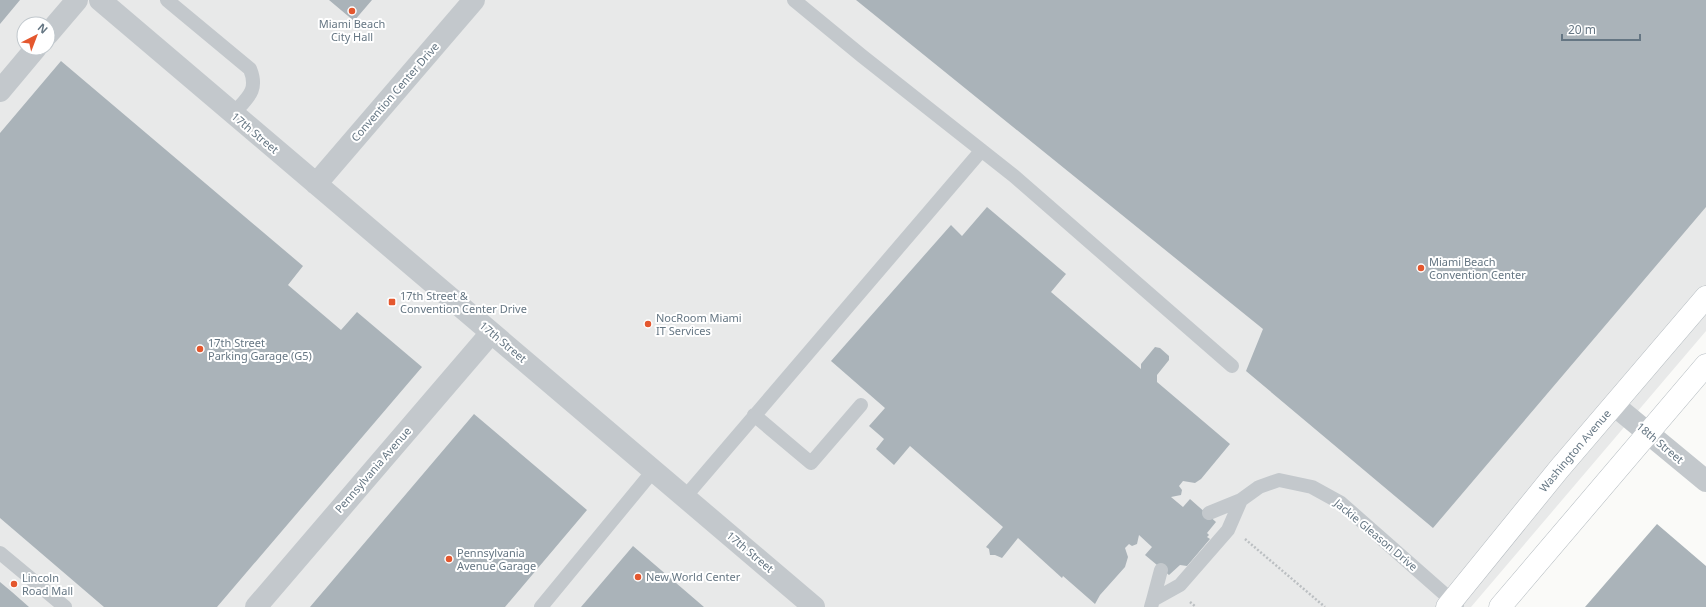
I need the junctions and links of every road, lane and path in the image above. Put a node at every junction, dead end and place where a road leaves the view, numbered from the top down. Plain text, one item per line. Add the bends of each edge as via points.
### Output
1 (77, 0) edge
2 (100, 0) edge
3 (167, 0) edge
4 (474, 0) edge
5 (794, 0) edge
6 (56, 25) edge
7 (29, 56) edge
8 (0, 91) edge
9 (233, 114) junction
10 (981, 151) junction
11 (316, 184) junction
12 (1706, 297) edge
13 (491, 332) junction
14 (1706, 365) edge
15 (1232, 366) dead end
16 (860, 405) dead end
17 (1614, 405) junction
18 (754, 415) junction
19 (1648, 432) junction
20 (653, 471) junction
21 (1706, 481) edge
22 (685, 497) junction
23 (1240, 500) junction
24 (1209, 513) dead end
25 (1244, 537) dead end
26 (0, 553) edge
27 (1161, 570) dead end
28 (1189, 602) dead end
29 (1152, 604) edge
30 (1453, 605) edge
31 (65, 607) edge
32 (256, 607) edge
33 (541, 607) edge
34 (814, 607) edge
35 (1196, 607) edge
36 (1325, 607) edge
37 (1500, 607) edge

1 - 6 street
2 - 9 street, 17th Street
3 - 9 lane via 250,69 254,80 253,90
4 - 11 street, Convention Center Drive
5 - 10 lane
7 - 8 street
9 - 11 street, 17th Street
10 - 15 lane via 1014,176
10 - 18 lane
11 - 13 street, 17th Street
12 - 17 main road, Washington Avenue
13 - 20 street, 17th Street
13 - 32 street, Pennsylvania Avenue
14 - 19 main road
16 - 18 lane via 810,463
17 - 19 street, 18th Street
17 - 30 main road, Washington Avenue via 1559,469
18 - 22 lane
19 - 21 street, 18th Street
19 - 37 main road
20 - 22 street, 17th Street
20 - 33 lane
22 - 34 street, 17th Street
23 - 24 lane, Jackie Gleason Drive
23 - 29 lane via 1228,530 1180,585
23 - 30 lane, Jackie Gleason Drive via 1259,487 1279,480 1312,487 1342,503
25 - 36 path
26 - 31 lane
27 - 29 lane
28 - 35 path

